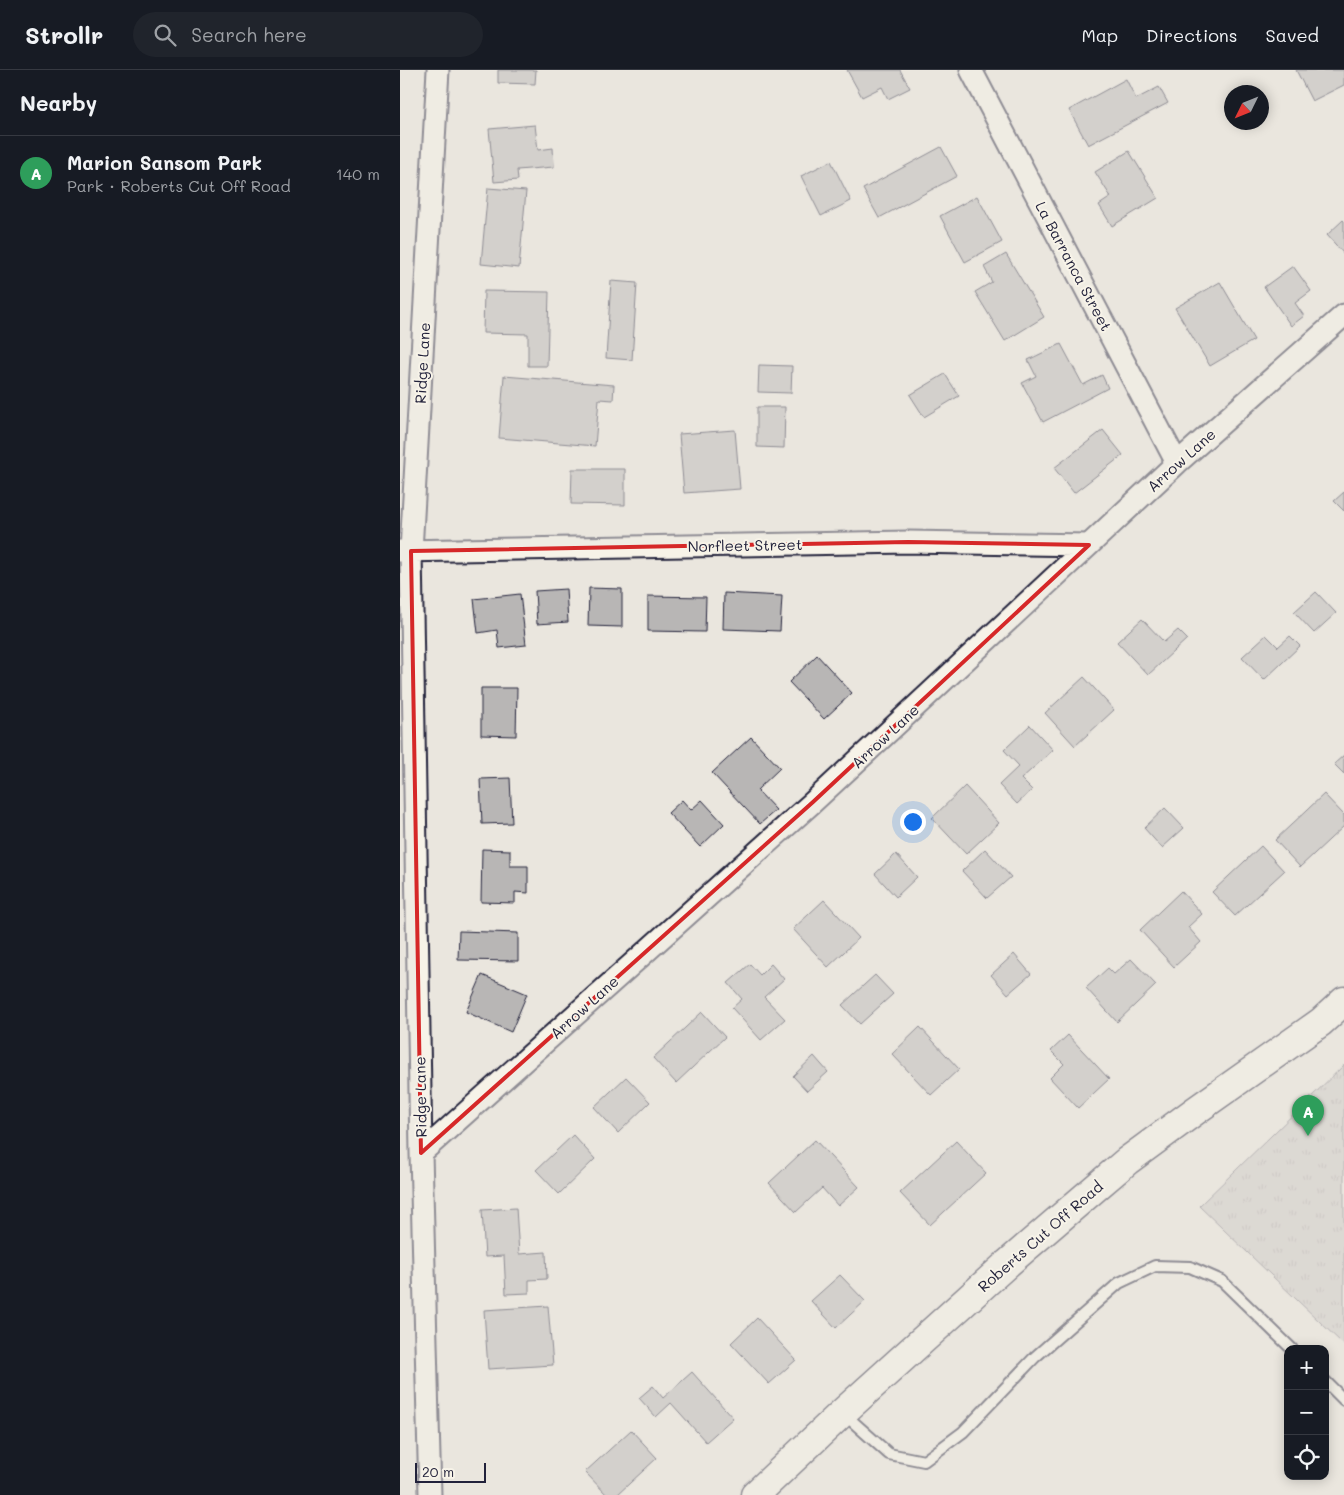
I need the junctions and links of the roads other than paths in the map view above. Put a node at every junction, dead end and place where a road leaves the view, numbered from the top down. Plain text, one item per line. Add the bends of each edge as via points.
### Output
1 (438, 70) edge
2 (971, 70) edge
3 (1344, 315) edge
4 (1177, 463) junction
5 (1089, 545) junction
6 (406, 551) edge
7 (1344, 1001) edge
8 (1332, 1023) edge
9 (421, 1153) junction
10 (1288, 1345) edge
11 (1329, 1385) edge
12 (1344, 1400) edge
13 (842, 1413) junction
14 (430, 1495) edge
15 (755, 1495) edge

1 - 6 street, Ridge Lane
2 - 4 street, La Barranca Street
3 - 4 street, Arrow Lane
4 - 5 street, Arrow Lane
5 - 6 street, Norfleet Street via 908,542
5 - 9 street, Arrow Lane via 813,802
6 - 9 street, Ridge Lane
7 - 8 street, Roberts Cut Off Road
8 - 13 street, Roberts Cut Off Road via 1127,1161
9 - 14 street, Ridge Lane
10 - 13 lane via 1222,1281 1190,1267 1156,1266 1119,1283 1035,1357 963,1432 924,1461 889,1454
11 - 12 lane
13 - 15 street, Roberts Cut Off Road

